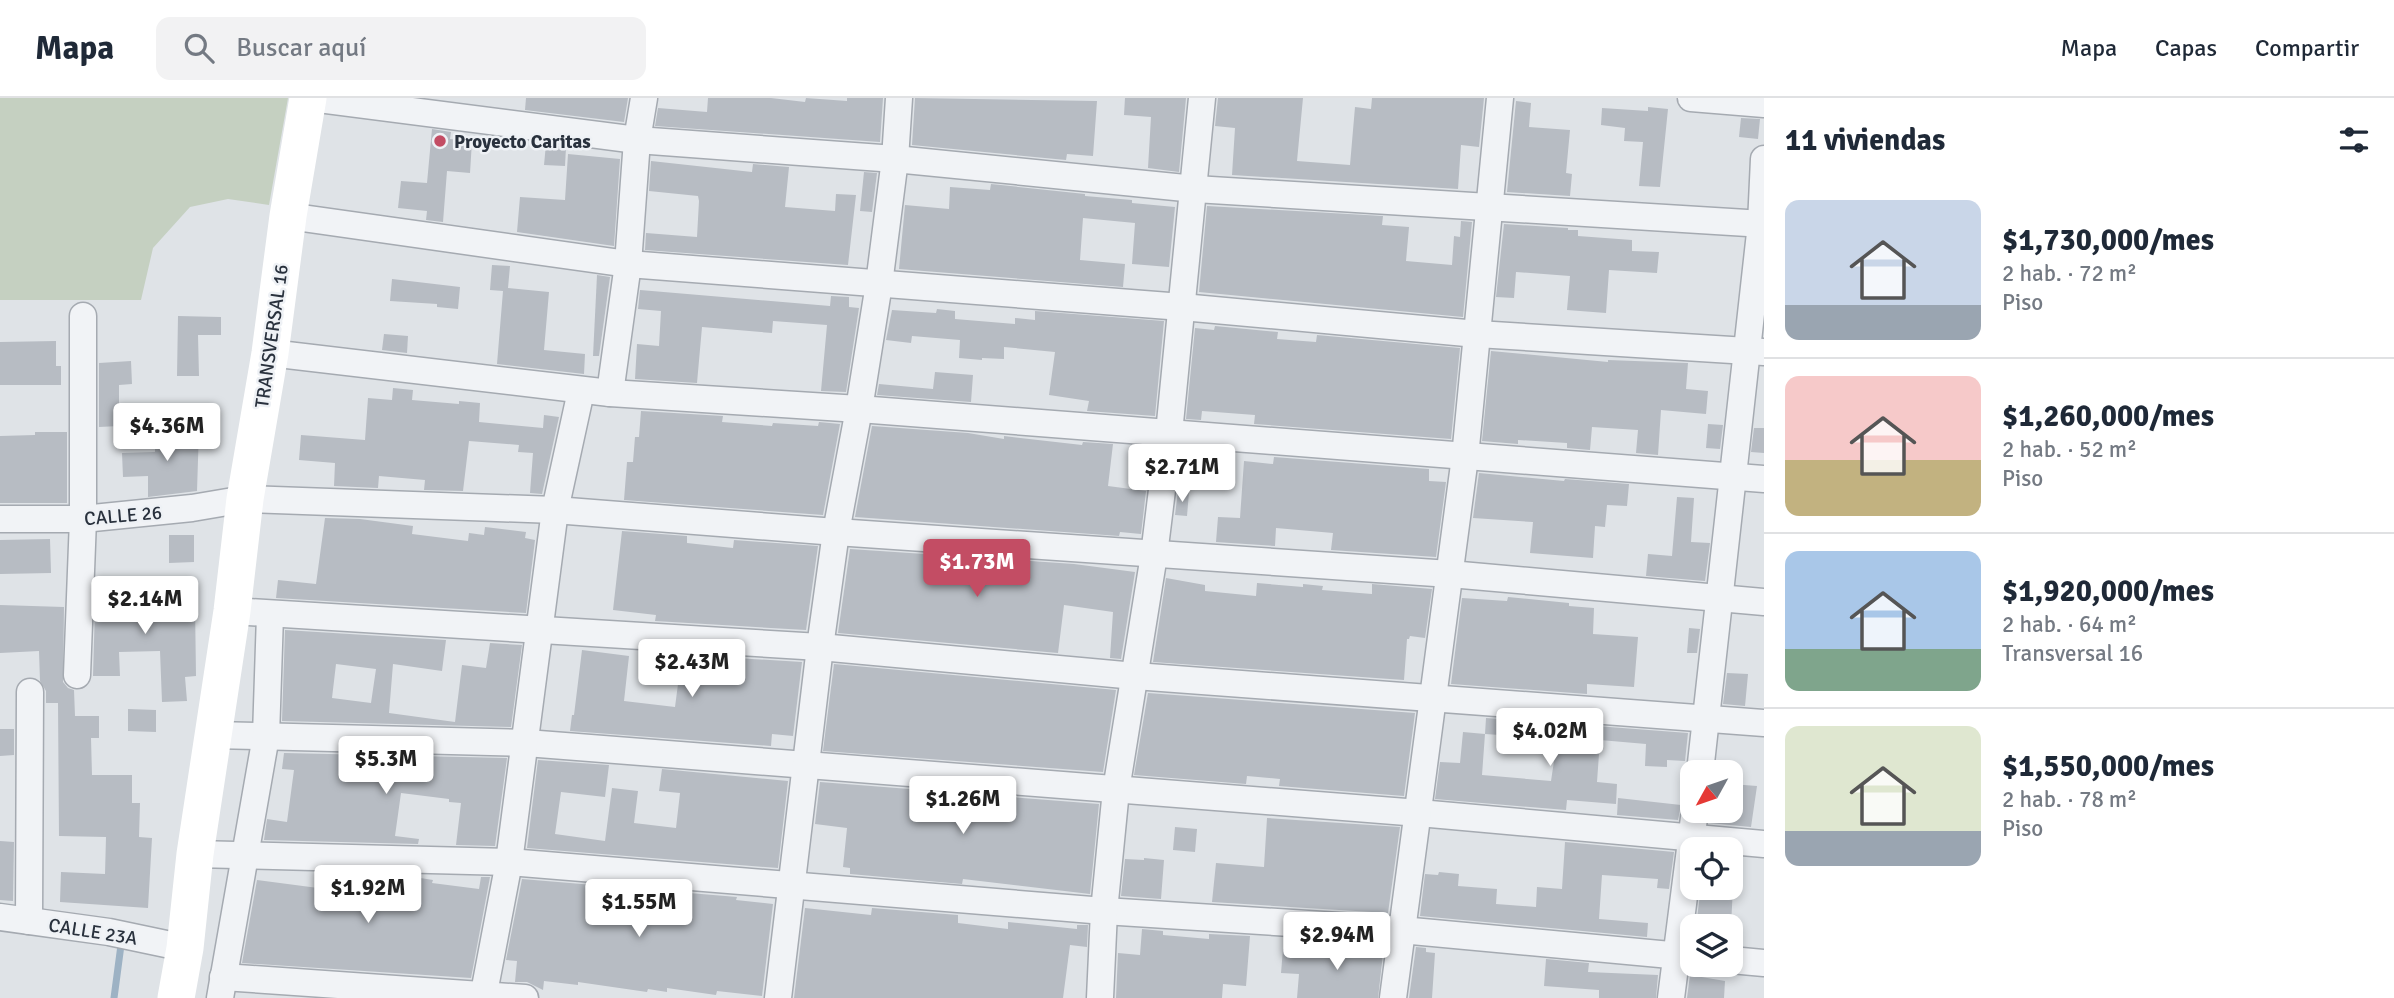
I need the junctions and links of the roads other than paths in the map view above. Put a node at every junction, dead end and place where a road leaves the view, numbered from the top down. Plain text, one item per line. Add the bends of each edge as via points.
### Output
1 (309, 98) edge
2 (644, 98) edge
3 (898, 98) edge
4 (1202, 98) edge
5 (1500, 98) edge
6 (1691, 98) edge
7 (1764, 104) edge
8 (637, 140) junction
9 (895, 159) junction
10 (1764, 159) edge
11 (1195, 188) junction
12 (1488, 206) junction
13 (288, 216) junction
14 (1763, 224) edge
15 (628, 264) junction
16 (879, 284) junction
17 (1182, 307) junction
18 (83, 316) dead end
19 (1477, 334) junction
20 (1756, 351) edge
21 (270, 353) junction
22 (581, 391) junction
23 (610, 393) junction
24 (859, 409) junction
25 (1170, 433) junction
26 (1465, 457) junction
27 (1734, 477) junction
28 (1764, 479) edge
29 (244, 499) junction
30 (555, 510) junction
31 (0, 519) edge
32 (83, 519) junction
33 (836, 532) junction
34 (1154, 555) junction
35 (1450, 574) junction
36 (1721, 599) junction
37 (1764, 602) edge
38 (232, 611) junction
39 (270, 615) junction
40 (540, 629) junction
41 (820, 647) junction
42 (77, 676) dead end
43 (1135, 676) junction
44 (30, 692) dead end
45 (1432, 698) junction
46 (1706, 718) junction
47 (1764, 723) edge
48 (213, 735) junction
49 (266, 736) junction
50 (526, 743) junction
51 (1701, 760) edge
52 (805, 764) junction
53 (1116, 790) junction
54 (1419, 813) junction
55 (1681, 837) edge
56 (1743, 842) edge
57 (1764, 844) edge
58 (195, 854) junction
59 (245, 856) junction
60 (509, 862) junction
61 (790, 884) junction
62 (1104, 911) junction
63 (0, 917) edge
64 (29, 921) junction
65 (1401, 930) junction
66 (185, 948) junction
67 (1680, 956) edge
68 (1743, 961) edge
69 (1764, 963) edge
70 (1680, 971) edge
71 (222, 988) edge
72 (484, 997) edge
73 (176, 998) edge
74 (525, 998) edge
75 (778, 998) edge
76 (1100, 998) edge
77 (1393, 998) edge
78 (1671, 998) edge

1 - 8 street
1 - 13 main road, TRANSVERSAL 16
2 - 8 street
3 - 9 street
4 - 11 street
5 - 12 street
6 - 7 street
8 - 9 street
8 - 15 street
9 - 11 street
9 - 16 street
10 - 14 street
11 - 12 street
11 - 17 street
12 - 14 street
12 - 19 street
13 - 15 street
13 - 21 main road, TRANSVERSAL 16
14 - 20 street
15 - 16 street
15 - 23 street
16 - 17 street
16 - 24 street
17 - 19 street
17 - 25 street
18 - 32 street
19 - 20 street
19 - 26 street
20 - 27 street
21 - 22 street
21 - 29 main road, TRANSVERSAL 16
22 - 23 street
22 - 30 street
23 - 24 street
24 - 25 street
24 - 33 street
25 - 26 street
25 - 34 street
26 - 27 street
26 - 35 street
27 - 28 street
27 - 36 street
29 - 30 street, CALLE 26
29 - 32 street, CALLE 26
29 - 38 main road, TRANSVERSAL 16
30 - 33 street, CALLE 26
30 - 40 street
31 - 32 street, CALLE 26
32 - 42 street
33 - 34 street, CALLE 26
33 - 41 street
34 - 35 street, CALLE 26
34 - 43 street
35 - 36 street, CALLE 26
35 - 45 street
36 - 37 street, CALLE 26
36 - 46 street
38 - 39 street
38 - 48 main road, TRANSVERSAL 16
39 - 40 street
39 - 49 street
40 - 41 street
40 - 50 street
41 - 43 street
41 - 52 street
43 - 45 street
43 - 53 street
44 - 64 street
45 - 46 street
45 - 54 street
46 - 47 street
46 - 51 street
48 - 49 street
48 - 58 main road, TRANSVERSAL 16
49 - 50 street
49 - 59 street
50 - 52 street
50 - 60 street
52 - 53 street
52 - 61 street
53 - 54 street
53 - 62 street
54 - 55 street
54 - 65 street
56 - 57 street
58 - 59 street
58 - 66 main road, TRANSVERSAL 16
59 - 60 street
59 - 71 street
60 - 61 street
60 - 72 street
61 - 62 street
61 - 75 street
62 - 65 street
62 - 76 street
63 - 64 street, CALLE 23A
64 - 66 street, CALLE 23A
65 - 67 street
65 - 77 street
66 - 73 main road, TRANSVERSAL 16
68 - 69 street
70 - 78 street
71 - 72 street
72 - 74 street

